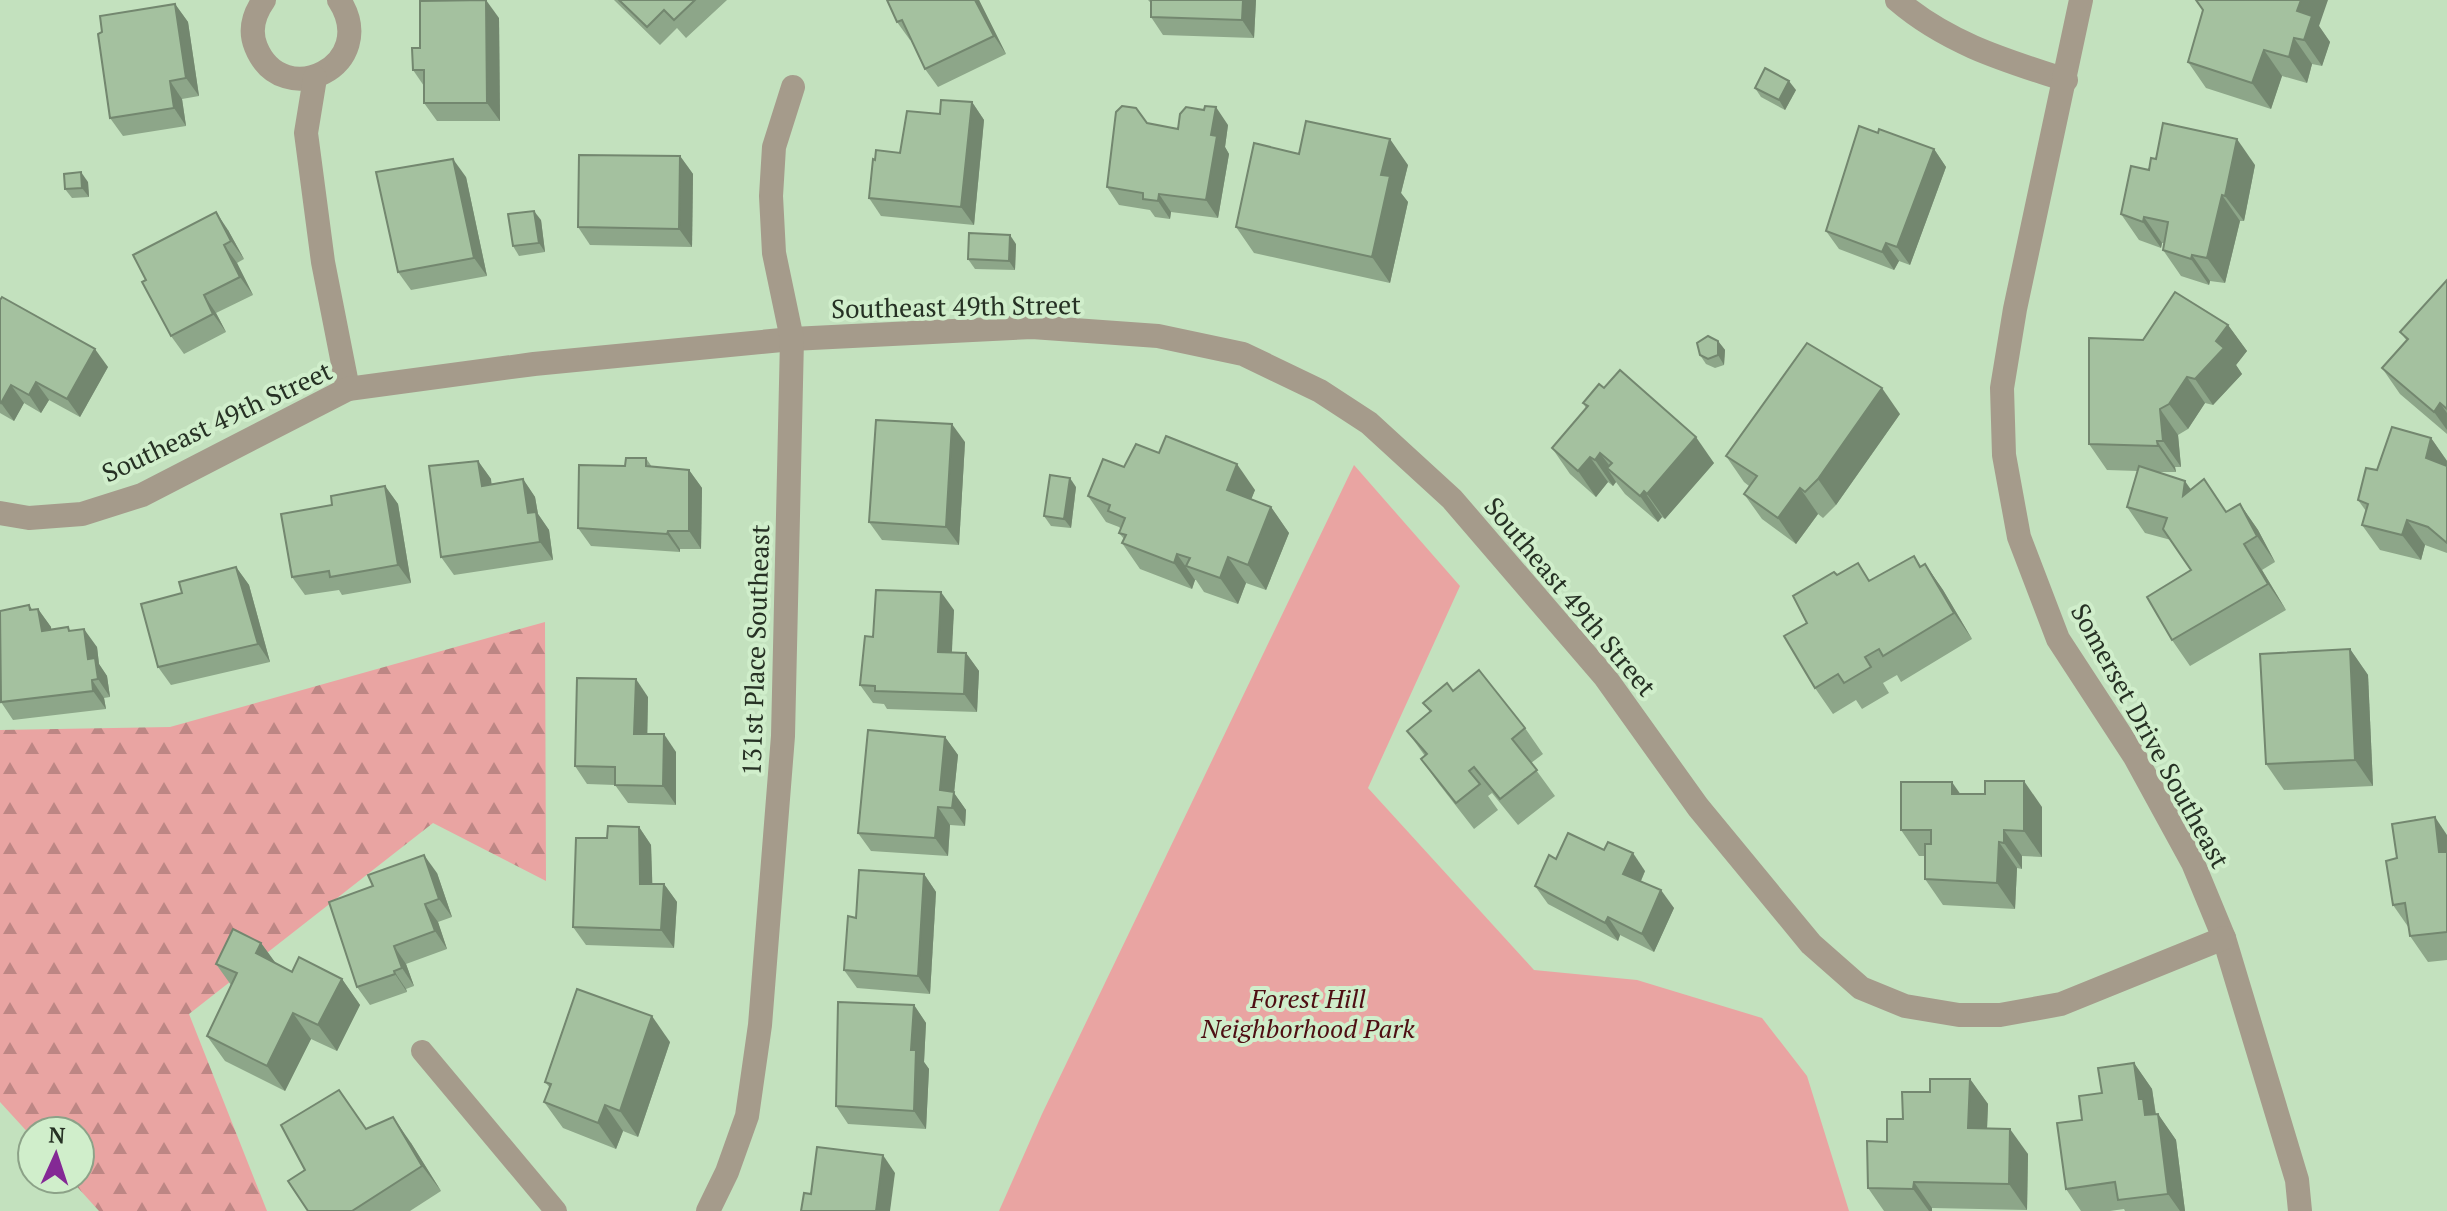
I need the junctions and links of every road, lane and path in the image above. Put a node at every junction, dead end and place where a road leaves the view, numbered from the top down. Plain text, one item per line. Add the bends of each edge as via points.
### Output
1 (264, 0) edge
2 (339, 0) edge
3 (1897, 0) edge
4 (2081, 0) edge
5 (315, 78) junction
6 (2066, 80) junction
7 (793, 87) dead end
8 (792, 339) junction
9 (348, 389) junction
10 (0, 513) edge
11 (2224, 938) junction
12 (422, 1051) dead end
13 (556, 1211) edge
14 (708, 1211) edge
15 (2300, 1211) edge

1 - 5 street via 252,25 260,56 284,76
2 - 5 street via 350,28 349,44 341,59
3 - 6 street via 1928,27 1994,58
4 - 6 street, Somerset Drive Southeast
5 - 9 street via 306,133 323,262
6 - 11 street, Somerset Drive Southeast via 2002,388 2004,455 2014,510 2058,639 2135,757 2193,863
7 - 8 street, 131st Place Southeast via 774,147 771,196 774,253
8 - 9 street, Southeast 49th Street via 534,364
8 - 11 street, Southeast 49th Street via 1032,327 1158,336 1243,354 1320,391 1369,423 1452,499 1605,677 1698,807 1811,944 1861,988 1905,1006 2000,1015 2061,1004
8 - 14 street, 131st Place Southeast via 783,736 760,1025 747,1116
9 - 10 street, Southeast 49th Street via 142,495 82,514 29,518
11 - 15 street, Somerset Drive Southeast via 2297,1180
12 - 13 lane

